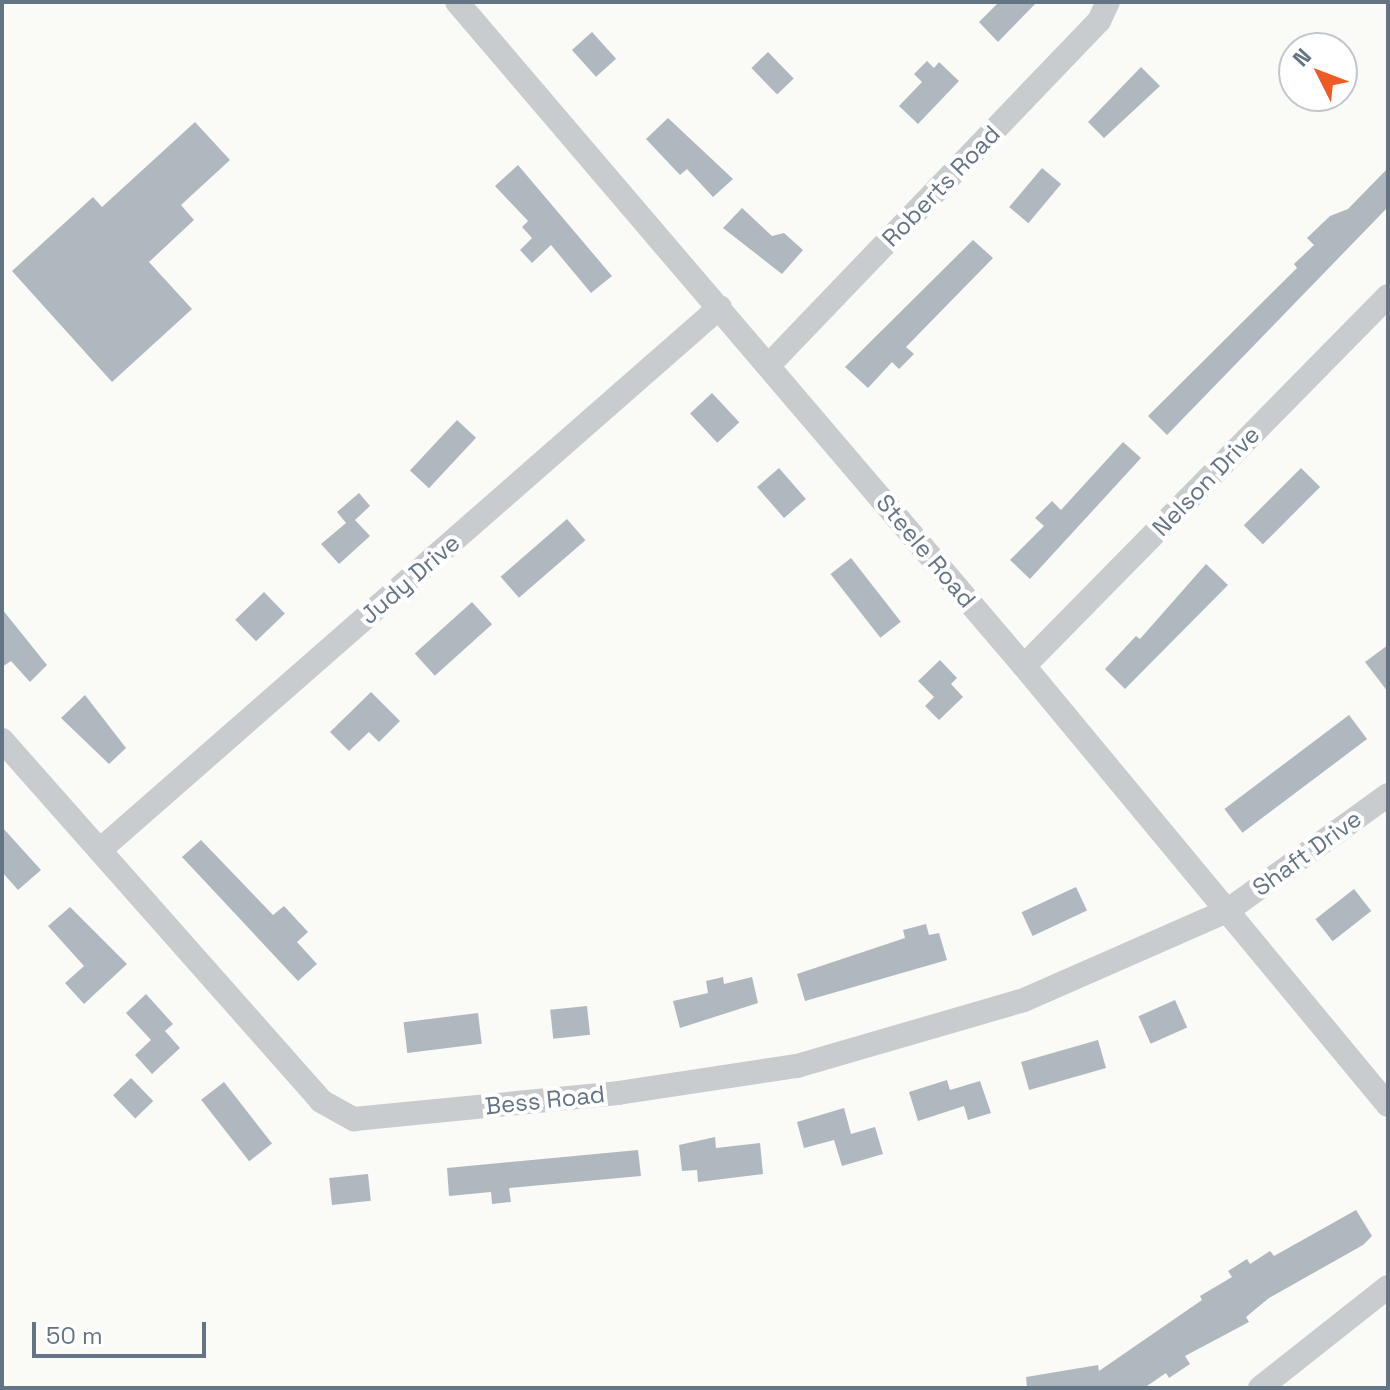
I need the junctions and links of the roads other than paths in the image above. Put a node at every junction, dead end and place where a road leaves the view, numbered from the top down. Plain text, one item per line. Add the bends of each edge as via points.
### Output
1 (457, 2) edge
2 (1108, 2) edge
3 (1388, 296) edge
4 (720, 307) junction
5 (769, 365) junction
6 (1024, 666) junction
7 (2, 740) edge
8 (1388, 795) edge
9 (100, 850) junction
10 (1227, 911) junction
11 (1388, 1105) edge
12 (1388, 1287) edge
13 (1260, 1388) edge

1 - 4 street, Steele Road
2 - 5 street, Roberts Road via 1099,21
3 - 6 street, Nelson Drive
4 - 5 street, Steele Road
4 - 9 street, Judy Drive
5 - 6 street, Steele Road
6 - 10 street, Steele Road
7 - 9 street, Bess Road
8 - 10 street, Shaft Drive
9 - 10 street, Bess Road via 321,1101 354,1119 618,1093 797,1066 1024,1000
10 - 11 street, Steele Road
12 - 13 street

